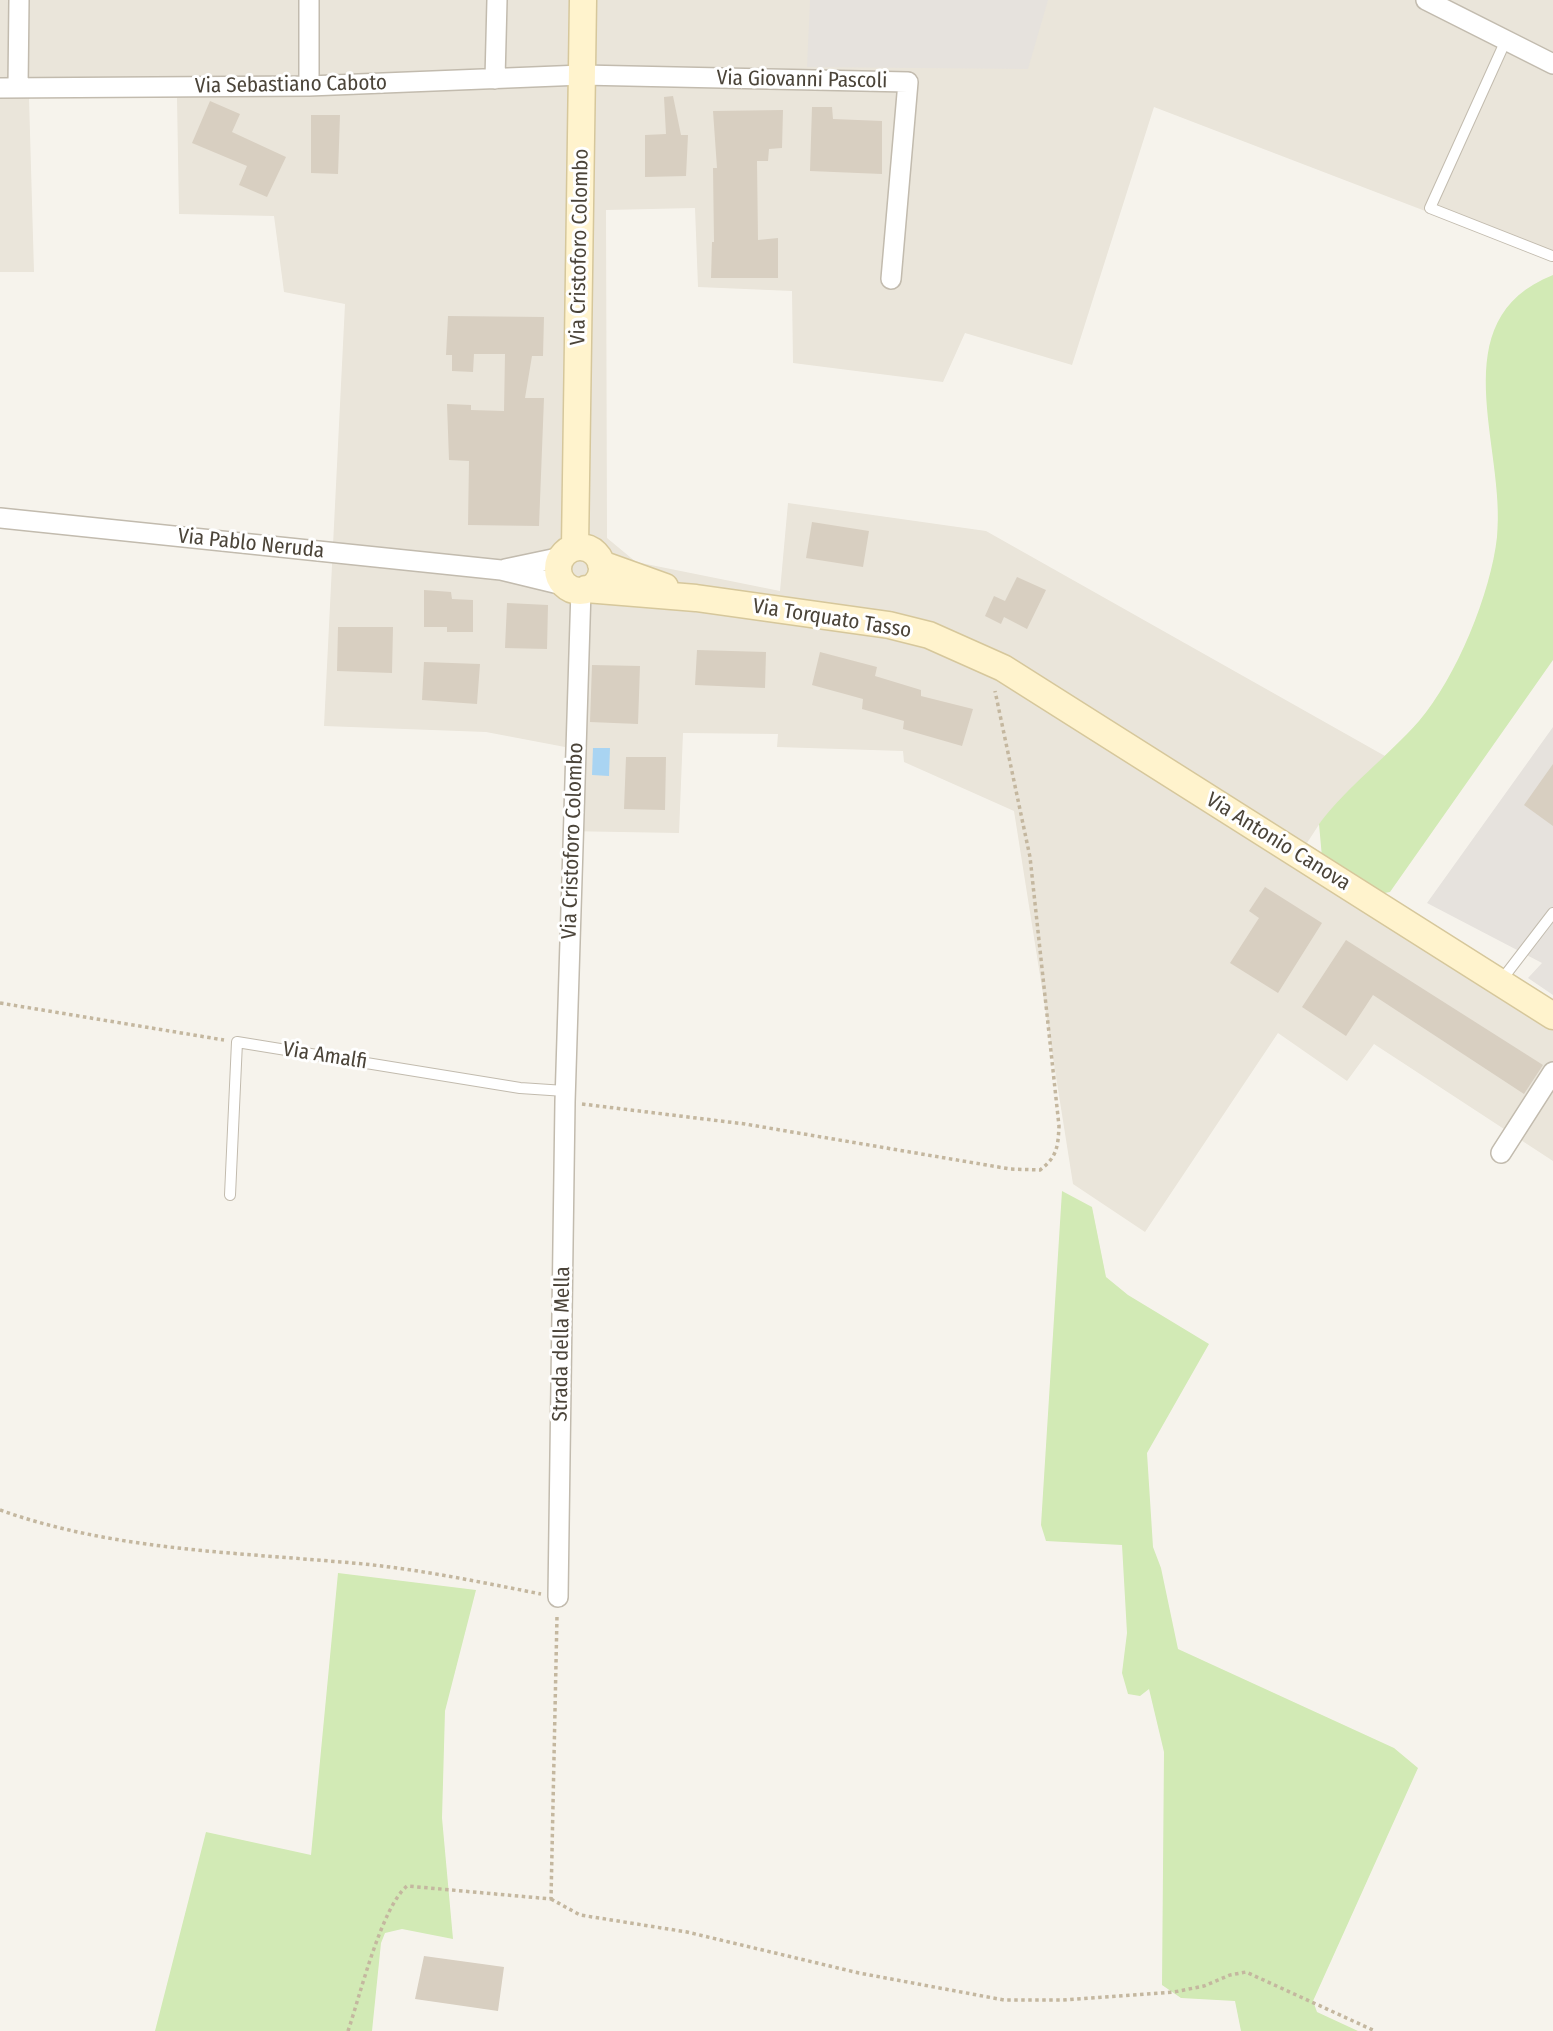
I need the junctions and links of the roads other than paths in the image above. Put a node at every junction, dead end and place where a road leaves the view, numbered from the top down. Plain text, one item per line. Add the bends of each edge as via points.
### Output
1 (19, 0) edge
2 (309, 0) edge
3 (497, 0) edge
4 (583, 0) edge
5 (1426, 0) edge
6 (1506, 40) junction
7 (1553, 64) edge
8 (582, 75) junction
9 (495, 79) junction
10 (309, 86) junction
11 (9, 88) edge
12 (1552, 256) edge
13 (891, 279) dead end
14 (0, 518) edge
15 (583, 555) junction
16 (501, 570) junction
17 (578, 589) junction
18 (696, 598) junction
19 (994, 664) joint
20 (1553, 913) edge
21 (1499, 983) junction
22 (1553, 1016) edge
23 (1553, 1072) edge
24 (565, 1096) junction
25 (1501, 1153) dead end
26 (230, 1195) dead end
27 (558, 1597) road end

1 - 11 street
2 - 10 street
3 - 9 street
4 - 8 street, Via Cristoforo Colombo
5 - 6 street
6 - 7 street
6 - 12 lane via 1430,208
8 - 9 street, Via Sebastiano Caboto
8 - 13 street, Via Giovanni Pascoli via 908,82
8 - 15 street, Via Cristoforo Colombo via 578,494
9 - 10 street, Via Sebastiano Caboto
10 - 11 street, Via Sebastiano Caboto
14 - 16 street, Via Pablo Neruda
15 - 16 street, Via Pablo Neruda
15 - 17 street via 597,583
15 - 17 street, Via Cristoforo Colombo via 559,576
15 - 18 street, Via Torquato Tasso
16 - 17 street, Via Pablo Neruda
17 - 18 street, Via Torquato Tasso
17 - 24 street, Via Cristoforo Colombo
18 - 19 street, Via Torquato Tasso via 889,625 929,635
19 - 21 street, Via Antonio Canova
20 - 21 lane
21 - 22 street, Via Antonio Canova
23 - 25 street
24 - 26 lane, Via Amalfi via 237,1042
24 - 27 street, Strada della Mella

